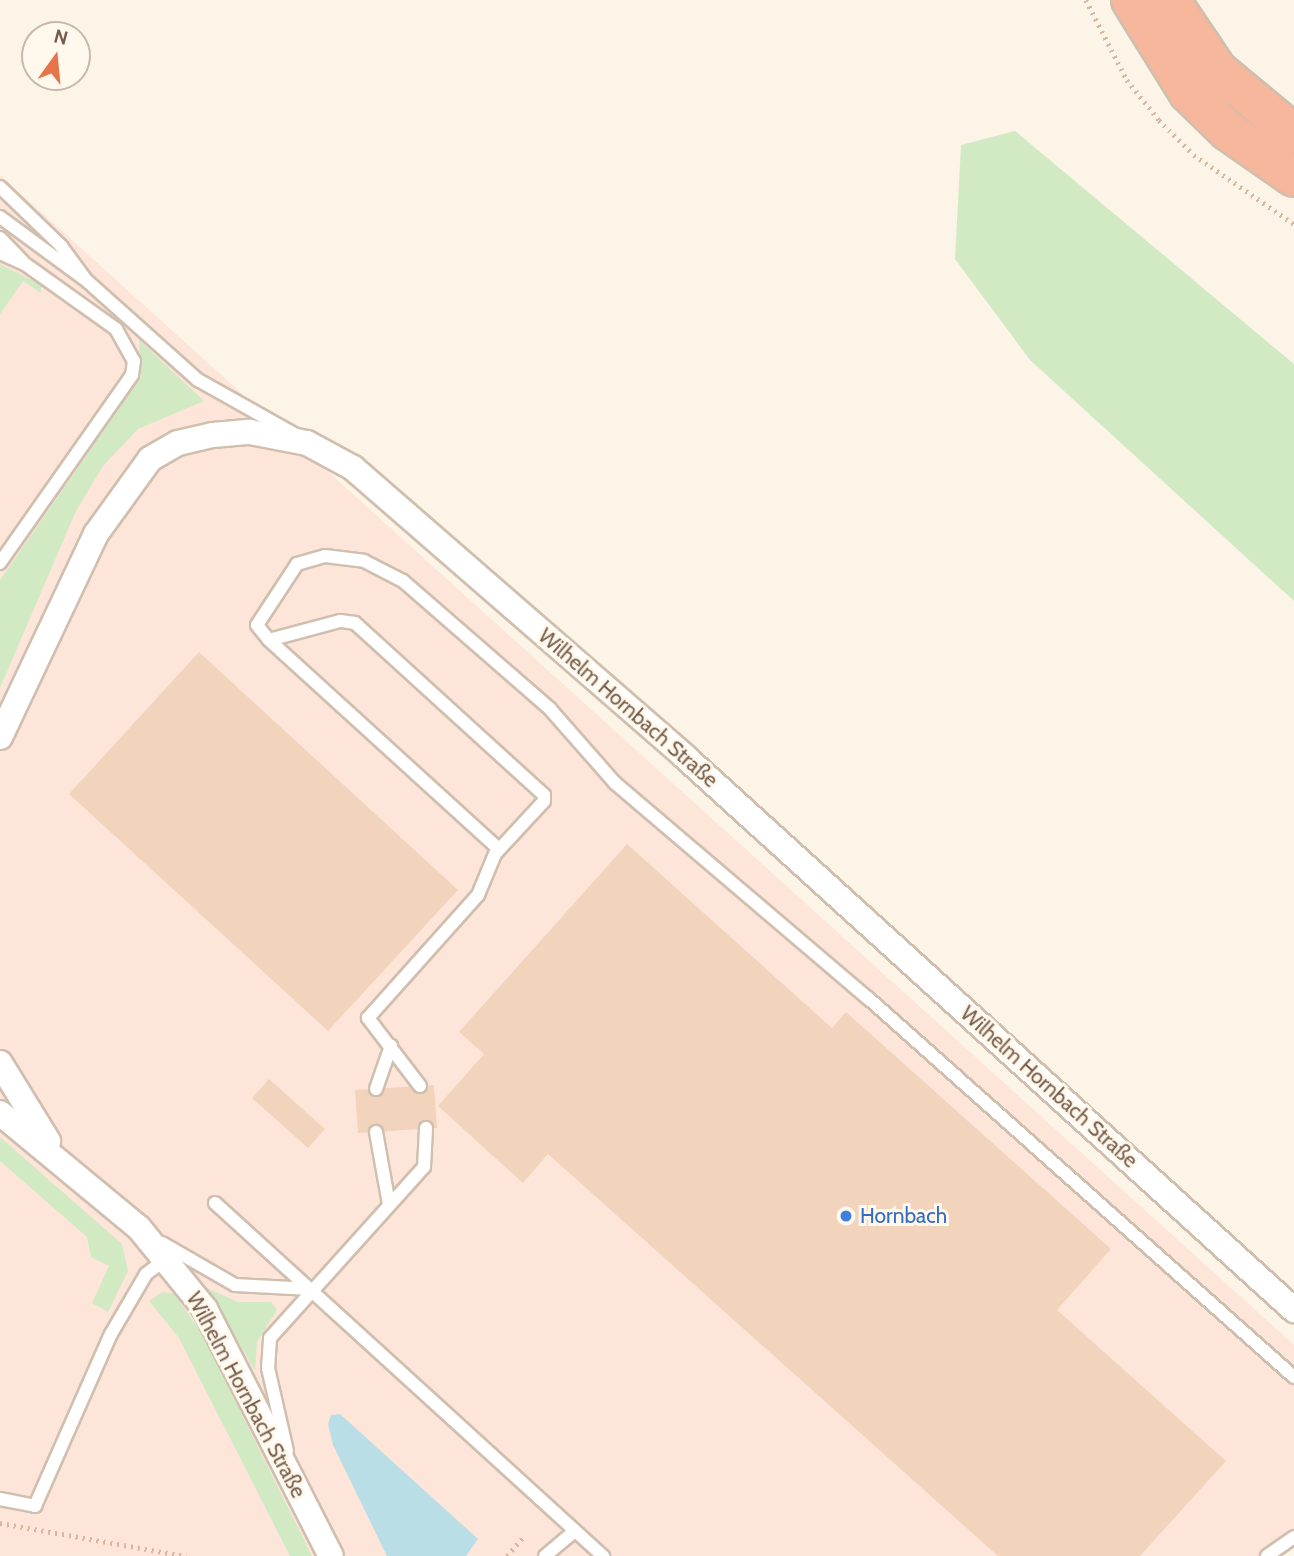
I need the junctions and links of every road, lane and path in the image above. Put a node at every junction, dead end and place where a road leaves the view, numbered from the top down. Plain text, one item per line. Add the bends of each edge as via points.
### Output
1 (1131, 0) edge
2 (1170, 0) edge
3 (1294, 134) edge
4 (1294, 177) edge
5 (0, 187) edge
6 (0, 217) edge
7 (0, 238) edge
8 (0, 253) edge
9 (25, 264) junction
10 (86, 280) junction
11 (307, 443) junction
12 (0, 563) edge
13 (268, 640) junction
14 (0, 737) edge
15 (499, 849) junction
16 (391, 1046) junction
17 (0, 1063) edge
18 (420, 1086) dead end
19 (376, 1089) dead end
20 (2, 1112) edge
21 (426, 1128) dead end
22 (376, 1132) dead end
23 (57, 1156) junction
24 (215, 1203) dead end
25 (389, 1204) junction
26 (139, 1228) junction
27 (167, 1258) junction
28 (311, 1289) junction
29 (1294, 1310) edge
30 (1294, 1377) edge
31 (293, 1478) junction
32 (0, 1499) edge
33 (0, 1523) edge
34 (575, 1531) junction
35 (1294, 1536) edge
36 (523, 1537) dead end
37 (186, 1556) edge
38 (331, 1556) edge
39 (507, 1556) edge
40 (545, 1556) edge
41 (603, 1556) edge
42 (1267, 1556) edge

1 - 4 highway via 1189,93 1228,131
2 - 3 highway via 1217,69
5 - 10 lane
6 - 10 lane via 61,267
7 - 9 lane
8 - 9 lane
9 - 12 lane via 116,329 134,360 132,375
10 - 11 lane via 198,380
11 - 14 street, Wilhelm Hornbach Straße via 250,432 213,435 178,443 150,459 96,534
11 - 29 street, Wilhelm Hornbach Straße via 354,468 685,757
13 - 15 lane
13 - 15 lane via 340,621 355,623 365,632 544,795 544,801
13 - 30 lane via 257,625 297,564 325,556 363,561 403,581 550,709 615,783 868,998
15 - 16 lane via 478,895 369,1014 371,1027
16 - 18 lane
16 - 19 lane
17 - 23 street, Wilhelm Hornbach Straße
20 - 23 street, Wilhelm Hornbach Straße
21 - 25 lane via 424,1167
22 - 25 lane
23 - 26 street, Wilhelm Hornbach Straße
24 - 28 lane
25 - 28 lane
26 - 27 street, Wilhelm Hornbach Straße
26 - 28 lane via 235,1285
27 - 31 street, Wilhelm Hornbach Straße via 205,1309
27 - 32 lane via 146,1274 111,1334 35,1506
28 - 31 lane via 270,1338 268,1368
28 - 34 lane
31 - 38 street, Wilhelm Hornbach Straße
33 - 37 path
34 - 40 lane
34 - 41 lane
35 - 42 lane
36 - 39 path

